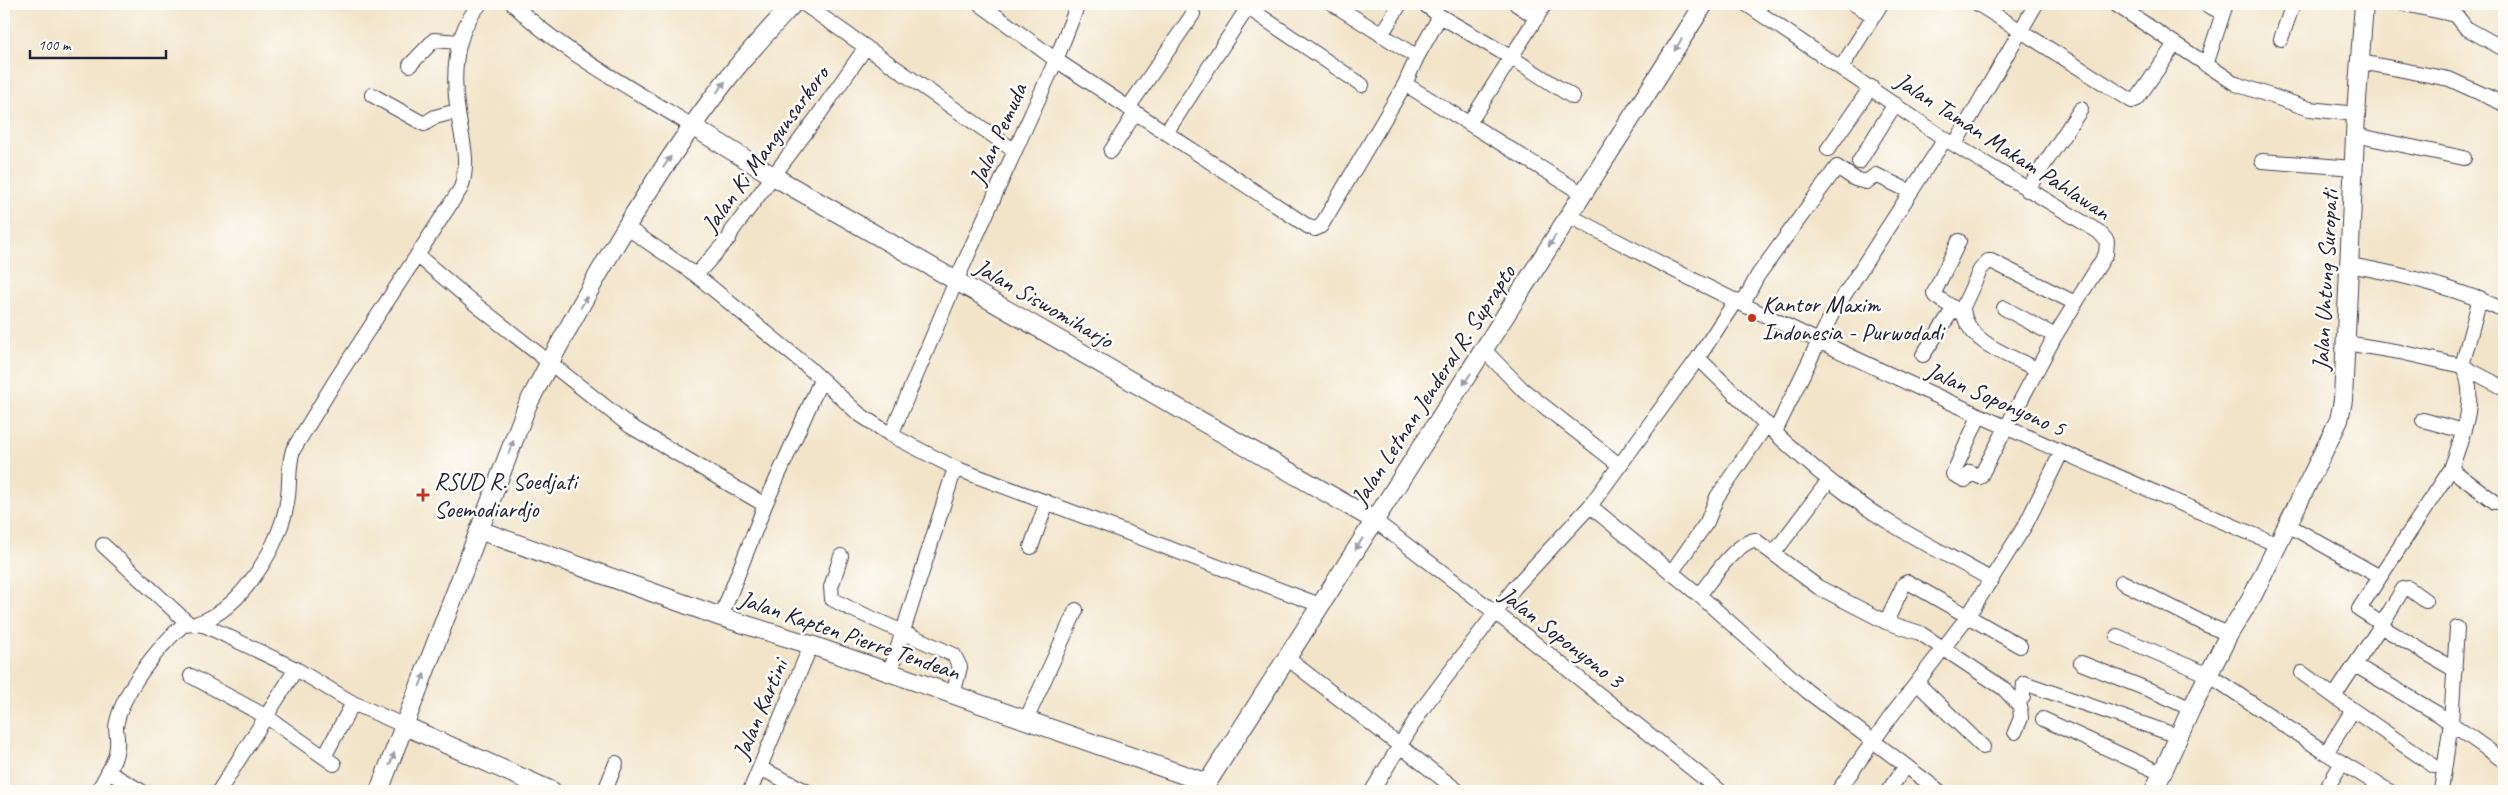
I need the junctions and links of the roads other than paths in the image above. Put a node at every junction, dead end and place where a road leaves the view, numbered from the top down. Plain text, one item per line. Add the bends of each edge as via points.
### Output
1 (480, 4) edge
2 (513, 4) edge
3 (793, 4) edge
4 (804, 4) edge
5 (980, 4) edge
6 (1078, 4) edge
7 (1333, 4) edge
8 (1400, 4) edge
9 (1424, 4) edge
10 (1516, 4) edge
11 (1545, 4) edge
12 (1704, 4) edge
13 (1746, 4) edge
14 (1854, 4) edge
15 (1978, 4) edge
16 (2036, 4) edge
17 (2115, 4) edge
18 (2204, 4) edge
19 (2293, 4) edge
20 (2364, 4) edge
21 (2404, 4) edge
22 (1248, 6) edge
23 (2224, 9) edge
24 (1878, 10) edge
25 (1193, 14) dead end
26 (1440, 16) junction
27 (1537, 18) junction
28 (2021, 31) junction
29 (1381, 35) junction
30 (2281, 39) dead end
31 (459, 42) junction
32 (2174, 44) junction
33 (866, 48) junction
34 (2504, 49) edge
35 (1418, 57) junction
36 (1512, 58) junction
37 (1056, 60) junction
38 (2361, 62) junction
39 (410, 65) dead end
40 (2206, 65) junction
41 (1841, 68) junction
42 (1405, 84) junction
43 (1362, 85) dead end
44 (1871, 87) junction
45 (372, 95) dead end
46 (1572, 97) dead end
47 (1895, 104) junction
48 (2504, 104) edge
49 (2080, 109) dead end
50 (457, 111) junction
51 (1132, 111) junction
52 (2356, 114) junction
53 (1470, 122) junction
54 (692, 126) junction
55 (1166, 133) junction
56 (2355, 135) junction
57 (1950, 142) junction
58 (1828, 149) dead end
59 (1015, 151) junction
60 (1111, 152) dead end
61 (2464, 158) dead end
62 (2262, 161) dead end
63 (1859, 162) dead end
64 (2354, 168) junction
65 (773, 176) junction
66 (2027, 190) junction
67 (1909, 191) junction
68 (1583, 194) junction
69 (1568, 214) junction
70 (626, 227) junction
71 (1958, 241) dead end
72 (417, 255) junction
73 (2349, 265) junction
74 (696, 275) junction
75 (956, 281) junction
76 (2480, 298) junction
77 (1740, 301) junction
78 (2075, 303) junction
79 (2004, 308) dead end
80 (2504, 310) edge
81 (1958, 311) junction
82 (2055, 336) junction
83 (1819, 341) junction
84 (2346, 343) junction
85 (1485, 351) junction
86 (1923, 355) dead end
87 (1698, 358) junction
88 (549, 363) junction
89 (2462, 366) junction
90 (2037, 369) junction
91 (821, 380) junction
92 (2504, 388) edge
93 (1979, 416) junction
94 (2423, 420) dead end
95 (1771, 428) junction
96 (2005, 428) junction
97 (2463, 431) junction
98 (891, 435) junction
99 (2061, 454) junction
100 (1618, 464) junction
101 (955, 468) junction
102 (2451, 469) junction
103 (1829, 480) junction
104 (1047, 502) junction
105 (2495, 502) dead end
106 (765, 505) junction
107 (1590, 506) junction
108 (1374, 520) junction
109 (2288, 525) junction
110 (479, 530) junction
111 (103, 545) dead end
112 (2278, 545) junction
113 (1031, 547) dead end
114 (1774, 553) junction
115 (841, 556) dead end
116 (1671, 573) junction
117 (2380, 578) junction
118 (1992, 580) junction
119 (2122, 582) dead end
120 (1699, 595) junction
121 (2426, 601) dead end
122 (1320, 605) junction
123 (1076, 610) dead end
124 (1495, 613) junction
125 (1968, 616) junction
126 (721, 617) junction
127 (1886, 622) junction
128 (193, 624) junction
129 (2381, 625) junction
130 (2457, 628) dead end
131 (903, 631) junction
132 (2229, 634) junction
133 (2117, 636) dead end
134 (811, 645) junction
135 (2020, 646) dead end
136 (1944, 647) junction
137 (1287, 658) junction
138 (2081, 663) dead end
139 (2355, 665) junction
140 (296, 670) junction
141 (2455, 670) junction
142 (890, 672) junction
143 (2302, 673) dead end
144 (2209, 675) junction
145 (190, 676) dead end
146 (1917, 683) junction
147 (953, 695) junction
148 (2334, 695) junction
149 (2016, 700) junction
150 (354, 703) junction
151 (2191, 709) junction
152 (2353, 710) junction
153 (267, 717) junction
154 (2043, 719) dead end
155 (1026, 720) junction
156 (2451, 724) junction
157 (405, 726) junction
158 (2015, 732) dead end
159 (2178, 736) junction
160 (1874, 742) junction
161 (1401, 745) junction
162 (1983, 747) dead end
163 (2326, 753) junction
164 (2504, 762) edge
165 (616, 763) dead end
166 (2342, 763) junction
167 (1906, 766) junction
168 (2434, 766) dead end
169 (760, 768) junction
170 (108, 772) junction
171 (2163, 774) junction
172 (1205, 787) edge
173 (1931, 789) edge
174 (98, 791) edge
175 (141, 791) edge
176 (218, 791) edge
177 (379, 791) edge
178 (552, 791) edge
179 (605, 791) edge
180 (750, 791) edge
181 (806, 791) edge
182 (1372, 791) edge
183 (1458, 791) edge
184 (1720, 791) edge
185 (1838, 791) edge
186 (1888, 791) edge
187 (2154, 791) edge
188 (2325, 791) edge
189 (2389, 791) edge
190 (2441, 791) edge

1 - 31 street via 468,20
2 - 54 street via 584,59
54 -> 3 main road via 729,76
4 - 33 street
5 - 37 street
6 - 37 street, Jalan Pemuda
7 - 29 street
8 - 29 street
9 - 26 street
10 - 27 street
11 - 27 street
12 -> 68 main road, Jalan Letnan Jenderal R. Suprapto
13 - 41 street, Jalan Taman Makam Pahlawan
14 - 24 street
15 - 28 street
16 - 28 street
17 - 32 street
18 - 23 street
19 - 30 street
20 - 38 main road, Jalan Untung Suropati
21 - 34 street via 2456,15 2466,28
22 - 43 street
22 - 55 street
23 - 40 street
24 - 41 street
25 - 51 street
26 - 35 street
26 - 36 street
27 - 36 street
28 - 32 street via 2132,101 2137,99
28 - 57 street
29 - 35 street
31 - 39 street via 434,40
31 - 50 street
32 - 40 street
33 - 59 street
33 - 65 street, Jalan Ki Mangunsarkoro
35 - 42 street
36 - 46 street
36 - 53 street
37 - 51 street
37 - 59 street, Jalan Pemuda
38 - 48 street via 2449,79
38 - 52 main road, Jalan Untung Suropati
40 - 52 street via 2236,84 2278,99 2310,109
41 - 44 street, Jalan Taman Makam Pahlawan
42 - 53 street
42 - 55 street via 1321,226 1315,229
44 - 47 street, Jalan Taman Makam Pahlawan
44 - 58 street
45 - 50 street via 424,124
47 - 57 street, Jalan Taman Makam Pahlawan
47 - 63 street
49 - 66 street
50 - 72 street via 467,165 465,176 461,188
51 - 55 street
51 - 60 street
52 - 56 main road, Jalan Untung Suropati
53 - 68 street
54 - 65 main road, Jalan Siswomiharjo
70 -> 54 main road
56 - 61 street
56 - 64 main road, Jalan Untung Suropati
57 - 66 street, Jalan Taman Makam Pahlawan
57 - 67 street
59 - 75 street, Jalan Pemuda
62 - 64 street
64 - 73 main road, Jalan Untung Suropati
65 - 74 street, Jalan Ki Mangunsarkoro via 729,238
65 - 75 main road, Jalan Siswomiharjo
66 - 78 street, Jalan Taman Makam Pahlawan via 2099,232 2107,241 2106,254
67 - 77 street via 1876,175 1866,182 1855,179 1837,167
67 - 83 street via 1832,314
68 - 69 main road, Jalan Letnan Jenderal R. Suprapto
69 - 77 street, Jalan Soponyono 5
69 -> 85 main road, Jalan Letnan Jenderal R. Suprapto
70 - 74 street
88 -> 70 main road
71 - 81 street via 1934,293
72 - 88 street
72 - 128 street via 293,450 289,463 288,497 279,529 260,568 228,607
73 - 76 street
73 - 84 main road, Jalan Untung Suropati
74 - 91 street
75 - 98 street, Jalan Pemuda
75 - 108 main road, Jalan Siswomiharjo
76 - 80 street
76 - 89 street
77 - 83 street, Jalan Soponyono 5
77 - 87 street
78 - 81 street via 1988,260
78 - 82 street, Jalan Taman Makam Pahlawan
79 - 82 street
81 - 86 street
81 - 90 street via 1973,333
82 - 90 street, Jalan Taman Makam Pahlawan
83 - 93 street, Jalan Soponyono 5
83 - 95 street
84 - 89 street
84 - 109 main road, Jalan Untung Suropati via 2339,420
85 - 100 street via 1522,389
85 -> 108 main road, Jalan Letnan Jenderal R. Suprapto
87 - 95 street
87 - 100 street
88 - 106 street via 630,426
110 -> 88 main road via 527,406
89 - 92 street
89 - 97 street via 2468,380 2469,397
90 - 96 street, Jalan Taman Makam Pahlawan
91 - 98 street via 859,414
91 - 106 street
93 - 96 street, Jalan Soponyono 5
93 - 96 street, Jalan Taman Makam Pahlawan via 1952,474 1965,480 1970,472 1980,477
94 - 97 street
95 - 103 street
95 - 116 street via 1718,497 1707,522
96 - 99 street, Jalan Soponyono 5
97 - 102 street
98 - 101 street
99 - 112 street, Jalan Soponyono 5
99 - 118 street via 2040,499
100 - 107 street
101 - 104 street
101 - 131 street
102 - 105 street
102 - 117 street
103 - 114 street
103 - 118 street via 1895,526
104 - 113 street
104 - 122 street
106 - 126 street
107 - 116 street
107 - 124 street
108 -> 122 main road, Jalan Letnan Jenderal R. Suprapto
108 - 124 street, Jalan Soponyono 3
109 - 112 main road, Jalan Untung Suropati
109 - 117 street
110 - 126 main road, Jalan Kapten Pierre Tendean
157 -> 110 main road
111 - 128 street
112 - 132 main road, Jalan Untung Suropati
114 - 120 street via 1755,540 1748,541 1739,547
114 - 127 street via 1818,587
115 - 131 street via 831,587 832,598
116 - 120 street
117 - 129 street via 2359,609
118 - 125 street
119 - 132 street
120 - 160 street via 1808,691
121 - 129 street via 2408,588 2403,589
122 - 137 main road, Jalan Letnan Jenderal R. Suprapto
123 - 155 street
124 - 161 street via 1423,708
124 - 184 street, Jalan Soponyono 3
125 - 127 street via 1906,582
125 - 135 street
125 - 136 street
126 - 134 main road, Jalan Kapten Pierre Tendean
127 - 136 street via 1920,633
128 - 140 street via 206,626
128 - 170 street via 183,625 170,636 141,674 116,726 118,746
129 - 139 street
129 - 141 street
130 - 141 street
131 - 142 street
131 - 147 street via 954,655 958,660 960,667
132 - 144 main road, Jalan Untung Suropati
133 - 144 street
134 - 142 main road, Jalan Kapten Pierre Tendean
134 - 169 street, Jalan Kartini
136 - 146 street
136 - 149 street
137 - 161 street
137 - 172 main road, Jalan Letnan Jenderal R. Suprapto
138 - 151 street
139 - 148 street
139 - 156 street
140 - 150 street
140 - 153 street
141 - 156 street
142 - 147 main road, Jalan Kapten Pierre Tendean
143 - 148 street
144 - 151 main road, Jalan Untung Suropati
144 - 163 street
145 - 153 street
146 - 160 street
146 - 162 street
147 - 155 main road, Jalan Kapten Pierre Tendean
148 - 152 street
149 - 158 street via 2021,718
149 - 159 street via 2023,697 2027,684
150 - 153 street via 329,761
150 - 157 street
151 - 159 main road, Jalan Untung Suropati
152 - 163 street
152 - 168 street
153 - 176 street
154 - 171 street
155 - 172 main road, Jalan Kapten Pierre Tendean
156 - 164 street
156 - 190 street
177 -> 157 main road
157 - 178 main road
159 - 171 main road, Jalan Untung Suropati
160 - 167 street
160 - 185 street
161 - 182 street
161 - 183 street
163 - 166 street
165 - 179 street
166 - 188 street
166 - 189 street
167 - 173 street
167 - 186 street
169 - 180 street, Jalan Kartini
169 - 181 street
170 - 174 street
170 - 175 street
171 - 187 main road, Jalan Untung Suropati

